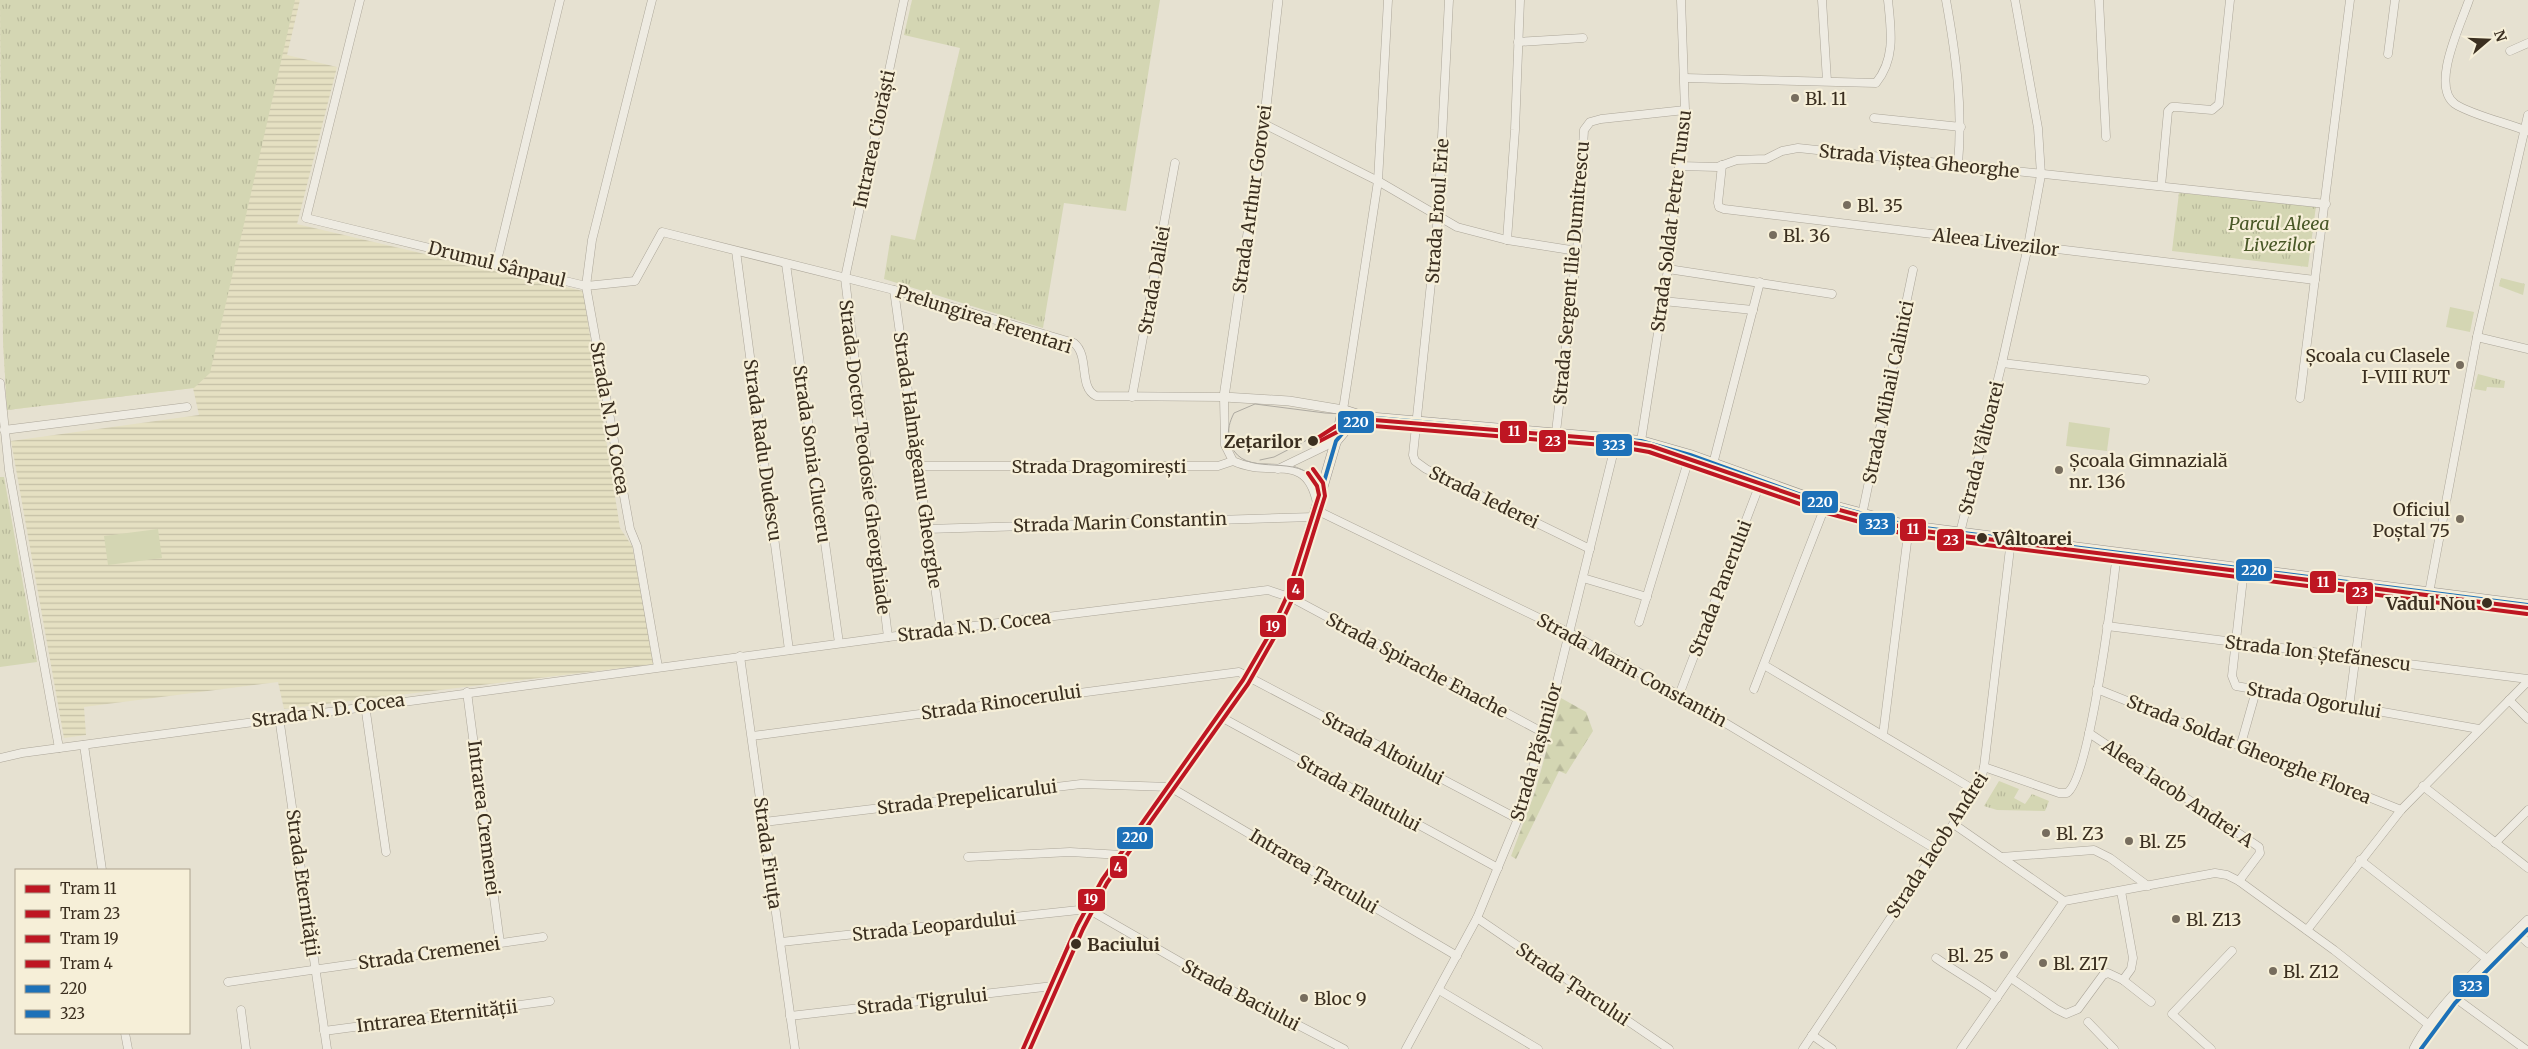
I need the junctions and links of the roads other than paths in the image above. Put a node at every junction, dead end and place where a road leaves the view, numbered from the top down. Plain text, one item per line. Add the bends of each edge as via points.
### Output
1 (360, 0) edge
2 (560, 0) edge
3 (652, 0) edge
4 (904, 0) edge
5 (1278, 0) edge
6 (1388, 0) edge
7 (1449, 0) edge
8 (1520, 0) edge
9 (1682, 0) edge
10 (1822, 0) edge
11 (1888, 0) edge
12 (1946, 0) edge
13 (2015, 0) edge
14 (2099, 0) edge
15 (2230, 0) edge
16 (2350, 0) edge
17 (2396, 0) edge
18 (2469, 0) edge
19 (1583, 38) dead end
20 (1518, 42) junction
21 (2528, 43) edge
22 (2510, 51) dead end
23 (2388, 54) dead end
24 (1685, 78) junction
25 (1827, 81) junction
26 (1685, 110) junction
27 (2528, 115) edge
28 (1874, 118) dead end
29 (1264, 124) junction
30 (1961, 128) junction
31 (2526, 130) edge
32 (2106, 137) dead end
33 (1175, 163) dead end
34 (1958, 164) junction
35 (1722, 165) junction
36 (1680, 166) junction
37 (2041, 175) junction
38 (1378, 181) junction
39 (2161, 186) junction
40 (2326, 204) junction
41 (1438, 216) junction
42 (662, 232) joint
43 (1507, 240) junction
44 (2028, 246) junction
45 (736, 251) junction
46 (1577, 252) junction
47 (786, 264) junction
48 (496, 265) junction
49 (1668, 270) junction
50 (1913, 270) dead end
51 (845, 278) junction
52 (2315, 280) junction
53 (1760, 282) junction
54 (586, 286) junction
55 (894, 290) junction
56 (1832, 294) dead end
57 (1663, 301) junction
58 (1753, 310) junction
59 (2478, 337) junction
60 (2528, 349) edge
61 (2002, 363) junction
62 (2145, 380) dead end
63 (0, 383) edge
64 (1132, 397) junction
65 (1224, 397) junction
66 (2300, 398) dead end
67 (187, 407) dead end
68 (1343, 410) junction
69 (1365, 417) junction
70 (1416, 422) junction
71 (4, 430) junction
72 (1556, 432) junction
73 (1616, 438) junction
74 (1336, 441) junction
75 (1641, 441) junction
76 (1690, 455) junction
77 (1233, 461) junction
78 (1713, 464) junction
79 (918, 466) junction
80 (1278, 469) junction
81 (1761, 481) junction
82 (1826, 504) junction
83 (1316, 511) junction
84 (1862, 515) junction
85 (1909, 526) junction
86 (927, 529) junction
87 (1960, 533) junction
88 (2011, 540) junction
89 (1590, 549) junction
90 (2117, 553) junction
91 (2244, 569) junction
92 (1583, 578) junction
93 (2365, 584) junction
94 (2429, 593) junction
95 (1290, 597) junction
96 (1647, 597) junction
97 (2528, 605) edge
98 (1639, 622) dead end
99 (2107, 626) junction
100 (941, 630) junction
101 (1570, 633) junction
102 (888, 637) junction
103 (839, 643) junction
104 (2236, 644) junction
105 (789, 650) junction
106 (740, 656) junction
107 (2356, 658) junction
108 (1764, 665) junction
109 (658, 667) junction
110 (1248, 676) junction
111 (2528, 680) edge
112 (1754, 689) dead end
113 (2097, 689) junction
114 (2256, 691) junction
115 (467, 692) junction
116 (1679, 695) junction
117 (2509, 700) junction
118 (365, 705) junction
119 (2349, 707) junction
120 (279, 717) junction
121 (1220, 717) junction
122 (2528, 719) edge
123 (2479, 729) junction
124 (2089, 732) junction
125 (1544, 733) junction
126 (1883, 735) junction
127 (752, 736) junction
128 (2241, 744) junction
129 (84, 745) junction
130 (59, 748) junction
131 (0, 758) edge
132 (1984, 767) junction
133 (2422, 786) junction
134 (1170, 787) junction
135 (1976, 791) junction
136 (2401, 810) junction
137 (2528, 810) edge
138 (1518, 820) junction
139 (764, 822) junction
140 (1955, 824) junction
141 (2495, 843) junction
142 (1937, 850) junction
143 (386, 852) dead end
144 (1122, 855) junction
145 (968, 857) dead end
146 (2001, 858) junction
147 (2360, 860) junction
148 (1498, 868) junction
149 (2528, 868) edge
150 (102, 869) edge
151 (2239, 881) junction
152 (2148, 886) junction
153 (2121, 891) junction
154 (2064, 901) junction
155 (1088, 909) junction
156 (1477, 918) junction
157 (2528, 920) edge
158 (2307, 930) junction
159 (2516, 932) junction
160 (543, 937) dead end
161 (781, 942) junction
162 (500, 943) junction
163 (2528, 943) edge
164 (2232, 951) dead end
165 (1457, 956) junction
166 (1936, 958) dead end
167 (2488, 960) junction
168 (315, 969) junction
169 (2012, 978) junction
170 (2123, 980) junction
171 (228, 982) dead end
172 (1053, 986) junction
173 (1438, 990) junction
174 (2454, 997) junction
175 (1997, 998) junction
176 (550, 1002) dead end
177 (2151, 1002) dead end
178 (241, 1010) dead end
179 (790, 1016) junction
180 (2088, 1022) dead end
181 (2429, 1025) junction
182 (324, 1031) junction
183 (125, 1034) edge
184 (1812, 1035) junction
185 (128, 1049) edge
186 (246, 1049) edge
187 (327, 1049) edge
188 (795, 1049) edge
189 (1026, 1049) edge
190 (1344, 1049) edge
191 (1406, 1049) edge
192 (1538, 1049) edge
193 (1669, 1049) edge
194 (1803, 1049) edge
195 (1832, 1049) edge
196 (1961, 1049) edge
197 (2114, 1049) edge
198 (2211, 1049) edge
199 (2414, 1049) edge
200 (2525, 1049) edge

1 - 48 street, Drumul Sânpaul via 306,218
2 - 48 street
3 - 54 street, Strada N. D. Cocea via 592,240
4 - 51 street, Intrarea Ciorăști
5 - 29 street, Strada Arthur Gorovei
6 - 38 street
7 - 41 street, Strada Eroul Erie
8 - 20 street
9 - 24 street, Strada Soldat Petre Tunsu
10 - 25 street
11 - 25 street via 1890,56 1876,83
12 - 30 street via 1958,71
13 - 37 street, Strada Vâltoarei via 2040,135
14 - 32 street
15 - 39 street via 2219,104 2212,110 2178,106 2168,111
16 - 40 street
17 - 23 street
18 - 31 street via 2445,71 2447,93 2457,105
19 - 20 street
20 - 43 street
21 - 22 street
24 - 25 street
24 - 26 street, Strada Soldat Petre Tunsu
26 - 36 street, Strada Soldat Petre Tunsu
26 - 46 street, Strada Sergent Ilie Dumitrescu via 1601,119 1586,125
27 - 31 street
28 - 30 street
29 - 38 street
29 - 65 street, Strada Arthur Gorovei
30 - 34 street
31 - 59 street
33 - 64 street, Strada Daliei
34 - 35 street, Strada Viștea Gheorghe via 1798,148 1766,159 1745,159
34 - 37 street, Strada Viștea Gheorghe
35 - 36 street, Strada Viștea Gheorghe via 1702,168
35 - 44 street, Aleea Livezilor via 1718,203 1724,210
36 - 49 street, Strada Soldat Petre Tunsu
37 - 39 street, Strada Viștea Gheorghe
37 - 44 street, Strada Vâltoarei
38 - 41 street
38 - 68 street
39 - 40 street
40 - 52 street
41 - 43 street via 1457,227
41 - 70 street, Strada Eroul Erie
42 - 45 street, Prelungirea Ferentari
42 - 54 street, Drumul Sânpaul via 636,281
43 - 46 street
44 - 52 street, Aleea Livezilor
44 - 61 street, Strada Vâltoarei
45 - 47 street, Prelungirea Ferentari
45 - 105 street, Strada Radu Dudescu
46 - 72 street, Strada Sergent Ilie Dumitrescu
47 - 51 street, Prelungirea Ferentari
47 - 103 street, Strada Sonia Cluceru
48 - 54 street, Drumul Sânpaul
49 - 53 street
49 - 57 street, Strada Soldat Petre Tunsu
50 - 84 street, Strada Mihail Calinici
51 - 55 street, Prelungirea Ferentari
51 - 102 street, Strada Doctor Teodosie Gheorghiade
52 - 66 street
53 - 56 street
53 - 58 street
54 - 109 street, Strada N. D. Cocea
55 - 64 street, Prelungirea Ferentari via 1074,343 1081,353 1088,386 1093,394
55 - 79 street, Strada Halmăgeanu Gheorghe
57 - 58 street
57 - 75 street, Strada Soldat Petre Tunsu
58 - 78 street
59 - 60 street
59 - 94 street
61 - 62 street, Strada Vâltoarei
61 - 87 street, Strada Vâltoarei
63 - 71 street
64 - 65 street, Prelungirea Ferentari
65 - 68 street, Prelungirea Ferentari via 1280,400
65 - 77 street via 1225,445
67 - 71 street
68 - 69 main road, Prelungirea Ferentari
68 - 74 main road
69 - 70 main road, Prelungirea Ferentari
69 - 74 main road via 1347,428
70 - 72 main road, Prelungirea Ferentari
70 - 89 street, Strada Iederei via 1413,455 1420,465
71 - 130 street
72 - 73 main road, Prelungirea Ferentari
73 - 75 main road, Prelungirea Ferentari
73 - 89 street, Strada Pășunilor
74 - 80 street, Strada Dragomirești
74 - 83 main road
75 - 76 main road, Prelungirea Ferentari
76 - 78 main road, Prelungirea Ferentari
76 - 96 street
77 - 79 street, Strada Dragomirești via 1218,466
77 - 80 street, Strada Dragomirești via 1253,468
78 - 81 main road, Prelungirea Ferentari
79 - 86 street, Strada Halmăgeanu Gheorghe
80 - 83 street, Strada Dragomirești via 1297,472 1308,478 1314,490
81 - 82 main road, Prelungirea Ferentari
81 - 116 street, Strada Panerului
82 - 84 main road, Prelungirea Ferentari
82 - 108 street
83 - 86 street, Strada Marin Constantin
83 - 95 main road
83 - 101 street, Strada Marin Constantin
84 - 85 main road, Prelungirea Ferentari
85 - 87 main road, Prelungirea Ferentari
85 - 126 street
86 - 100 street, Strada Halmăgeanu Gheorghe
87 - 88 main road, Prelungirea Ferentari
88 - 90 main road, Prelungirea Ferentari
88 - 132 street
89 - 92 street, Strada Pășunilor
90 - 91 main road, Prelungirea Ferentari
90 - 99 street, Strada Iacob Andrei
91 - 93 main road, Prelungirea Ferentari
91 - 104 street, Strada Ogorului
92 - 96 street
92 - 101 street, Strada Pășunilor
93 - 94 main road, Prelungirea Ferentari
93 - 107 street
94 - 97 main road, Prelungirea Ferentari
95 - 100 street, Strada N. D. Cocea via 1273,590 1246,592
95 - 110 main road via 1272,637
95 - 125 street, Strada Spirache Enache
96 - 98 street
99 - 104 street, Strada Ion Ștefănescu
99 - 113 street, Strada Iacob Andrei
100 - 102 street, Strada N. D. Cocea
101 - 116 street, Strada Marin Constantin
101 - 125 street, Strada Pășunilor
102 - 103 street, Strada N. D. Cocea
103 - 105 street, Strada N. D. Cocea
104 - 107 street, Strada Ion Ștefănescu
104 - 114 street, Strada Ogorului via 2233,682 2240,688
105 - 106 street, Strada N. D. Cocea
106 - 109 street, Strada N. D. Cocea
106 - 127 street, Strada Firuța
107 - 111 street, Strada Ion Ștefănescu
107 - 119 street
108 - 112 street
108 - 126 street
109 - 115 street, Strada N. D. Cocea
110 - 121 main road
110 - 127 street, Strada Rinocerului via 1231,671
110 - 138 street, Strada Altoiului
111 - 117 street
113 - 124 street, Strada Iacob Andrei
113 - 128 street, Strada Soldat Gheorghe Florea
114 - 119 street, Strada Ogorului
114 - 128 street
115 - 118 street, Strada N. D. Cocea
115 - 162 street, Intrarea Cremenei
116 - 142 street, Strada Marin Constantin
117 - 122 street
117 - 123 street
118 - 120 street, Strada N. D. Cocea
118 - 143 street
119 - 123 street, Strada Ogorului
120 - 129 street, Strada N. D. Cocea
120 - 168 street, Strada Eternității
121 - 134 main road
121 - 148 street, Strada Flautului
123 - 133 street
124 - 132 street, Strada Iacob Andrei via 2077,779 2067,793 2052,792
124 - 151 street, Aleea Iacob Andrei A via 2259,847 2260,853
125 - 138 street, Strada Pășunilor
126 - 135 street
127 - 139 street, Strada Firuța
128 - 136 street, Strada Soldat Gheorghe Florea
129 - 130 street, Strada N. D. Cocea
129 - 150 street
130 - 131 street, Strada N. D. Cocea
132 - 135 street, Strada Iacob Andrei
133 - 136 street
133 - 141 street
134 - 139 street, Strada Prepelicarului via 1081,784
134 - 144 main road
134 - 165 street, Intrarea Țarcului
135 - 140 street, Strada Iacob Andrei
136 - 147 street
137 - 141 street
138 - 148 street, Strada Pășunilor
139 - 161 street, Strada Firuța
140 - 142 street, Strada Iacob Andrei
140 - 146 street
141 - 149 street
142 - 184 street, Strada Iacob Andrei
144 - 145 street via 1070,852
144 - 155 main road
146 - 152 street via 2094,850
146 - 154 street
147 - 158 street
147 - 167 street
148 - 156 street, Strada Pășunilor
151 - 152 street via 2215,873
151 - 158 street
152 - 153 street
153 - 154 street
153 - 170 street via 2133,958 2131,969
154 - 169 street
155 - 161 street, Strada Leopardului
155 - 172 main road
155 - 190 street, Strada Baciului via 1208,978
156 - 165 street, Strada Pășunilor
156 - 193 street, Strada Țarcului
157 - 159 street
158 - 181 street
159 - 163 street
159 - 167 street
160 - 162 street, Strada Cremenei
161 - 179 street, Strada Firuța
162 - 168 street, Strada Cremenei
164 - 198 street via 2172,1014
165 - 173 street, Strada Pășunilor
166 - 175 street
167 - 174 street
168 - 171 street, Strada Cremenei
168 - 182 street, Strada Eternității
169 - 170 street via 2056,1009 2070,1014 2078,1010 2103,975 2114,974
169 - 175 street
170 - 177 street
172 - 179 street, Strada Tigrului
172 - 189 main road
173 - 191 street, Strada Pășunilor
173 - 192 street
174 - 181 street
174 - 200 street
175 - 196 street
176 - 182 street, Intrarea Eternității
178 - 186 street
179 - 188 street, Strada Firuța
180 - 197 street
181 - 199 street
182 - 187 street, Strada Eternității
183 - 185 street
184 - 194 street, Strada Iacob Andrei
184 - 195 street

